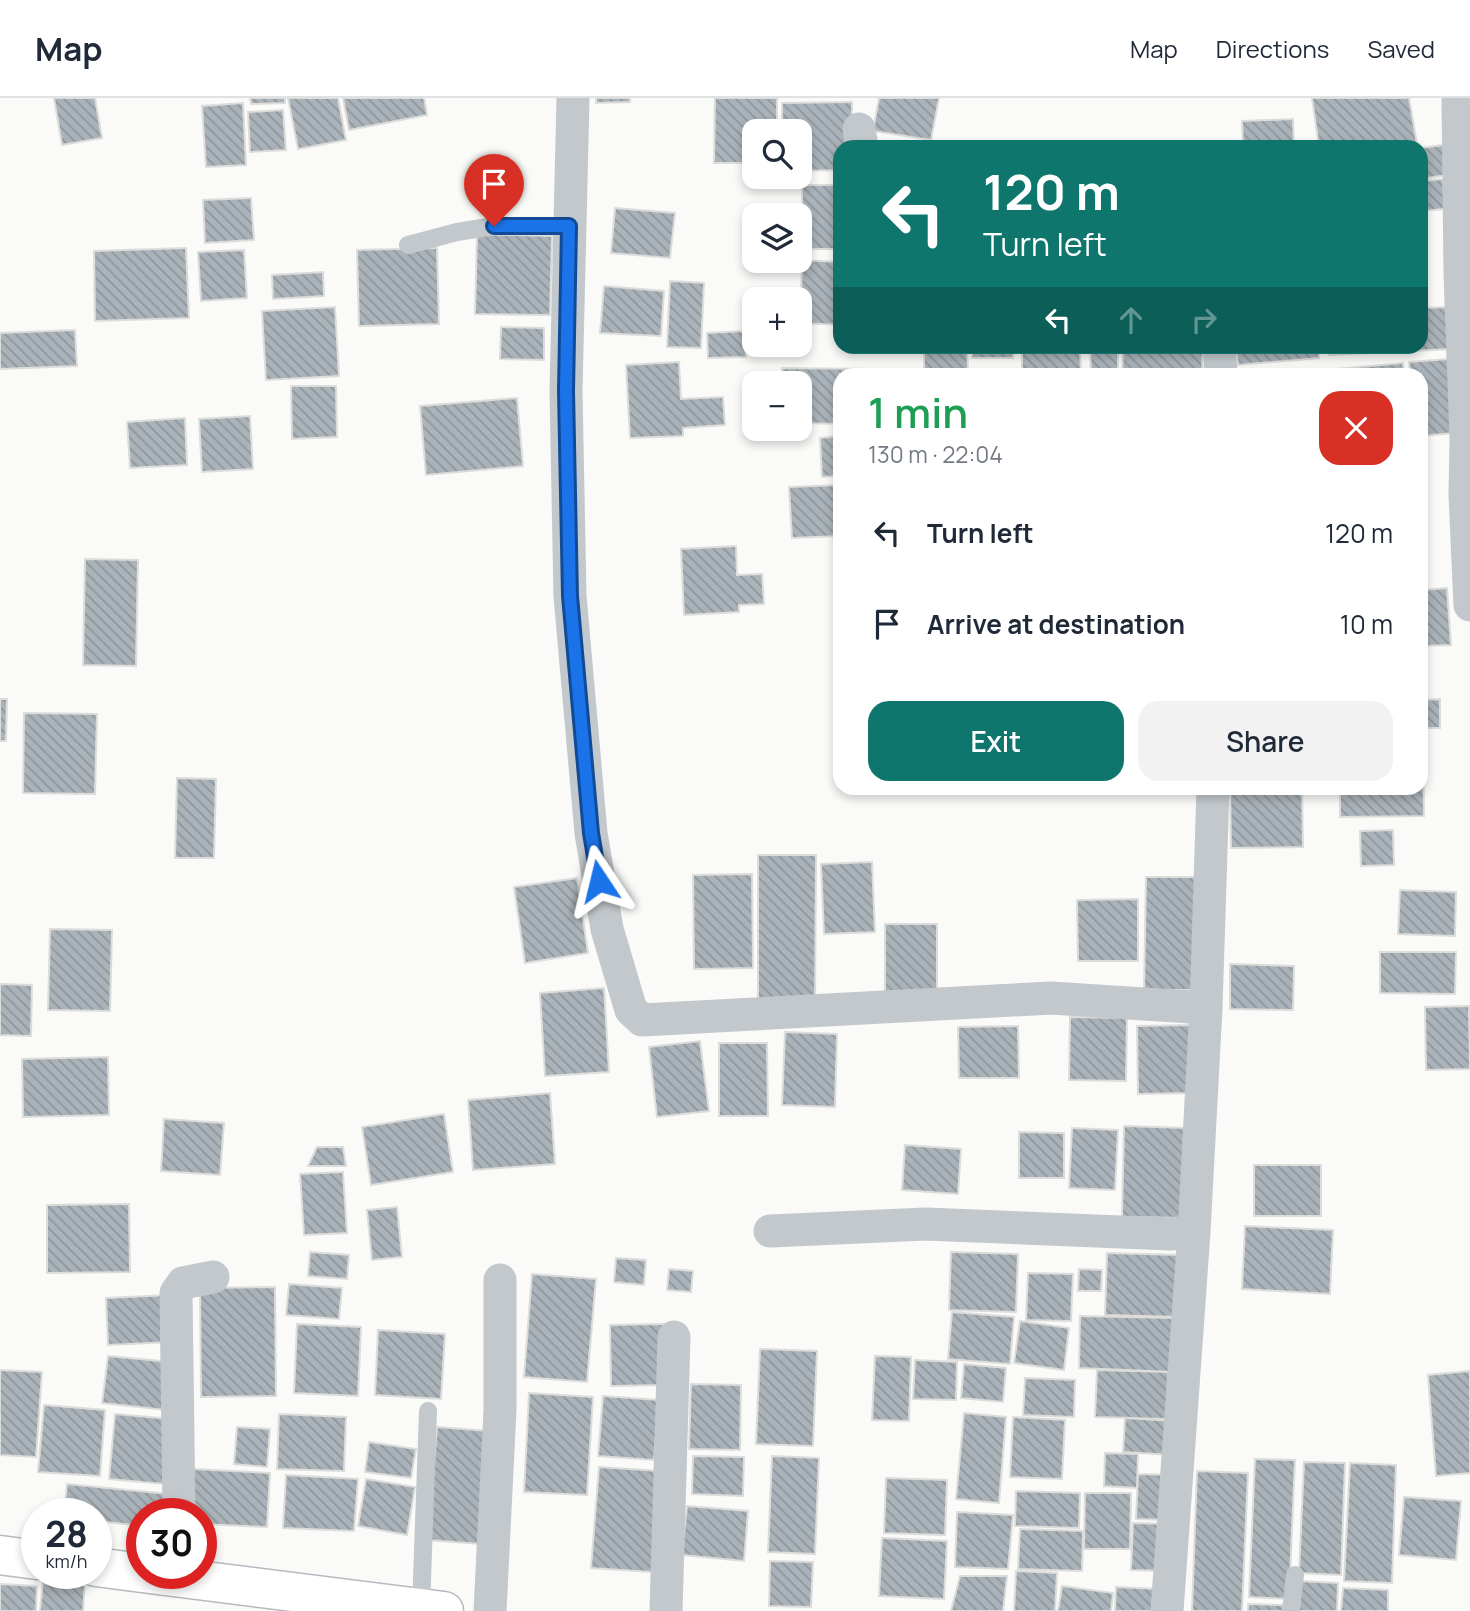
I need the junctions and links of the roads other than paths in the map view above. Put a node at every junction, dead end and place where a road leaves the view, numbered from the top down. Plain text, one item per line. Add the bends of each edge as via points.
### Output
1 (573, 98) edge
2 (1458, 98) edge
3 (569, 226) junction
4 (408, 245) dead end
5 (1468, 439) edge
6 (1470, 605) edge
7 (1213, 795) edge
8 (1206, 1008) junction
9 (770, 1231) dead end
10 (1194, 1232) junction
11 (213, 1277) dead end
12 (500, 1280) dead end
13 (674, 1337) dead end
14 (428, 1411) dead end
15 (179, 1498) edge
16 (0, 1555) edge
17 (21, 1558) edge
18 (1295, 1575) dead end
19 (217, 1589) edge
20 (246, 1599) edge
21 (432, 1610) edge
22 (489, 1611) edge
23 (666, 1611) edge
24 (1167, 1611) edge
25 (1291, 1611) edge

1 - 3 street
2 - 5 street
3 - 4 lane via 494,226
3 - 8 street via 570,596 591,833 607,929 631,1010 642,1020 1051,998
5 - 6 street via 1465,495
7 - 8 street
8 - 10 street
9 - 10 street via 926,1224
10 - 24 street
11 - 15 street via 183,1283 176,1293
12 - 22 street via 500,1410
13 - 23 street
14 - 21 lane
16 - 17 main road
18 - 25 lane
19 - 20 main road
20 - 21 main road

